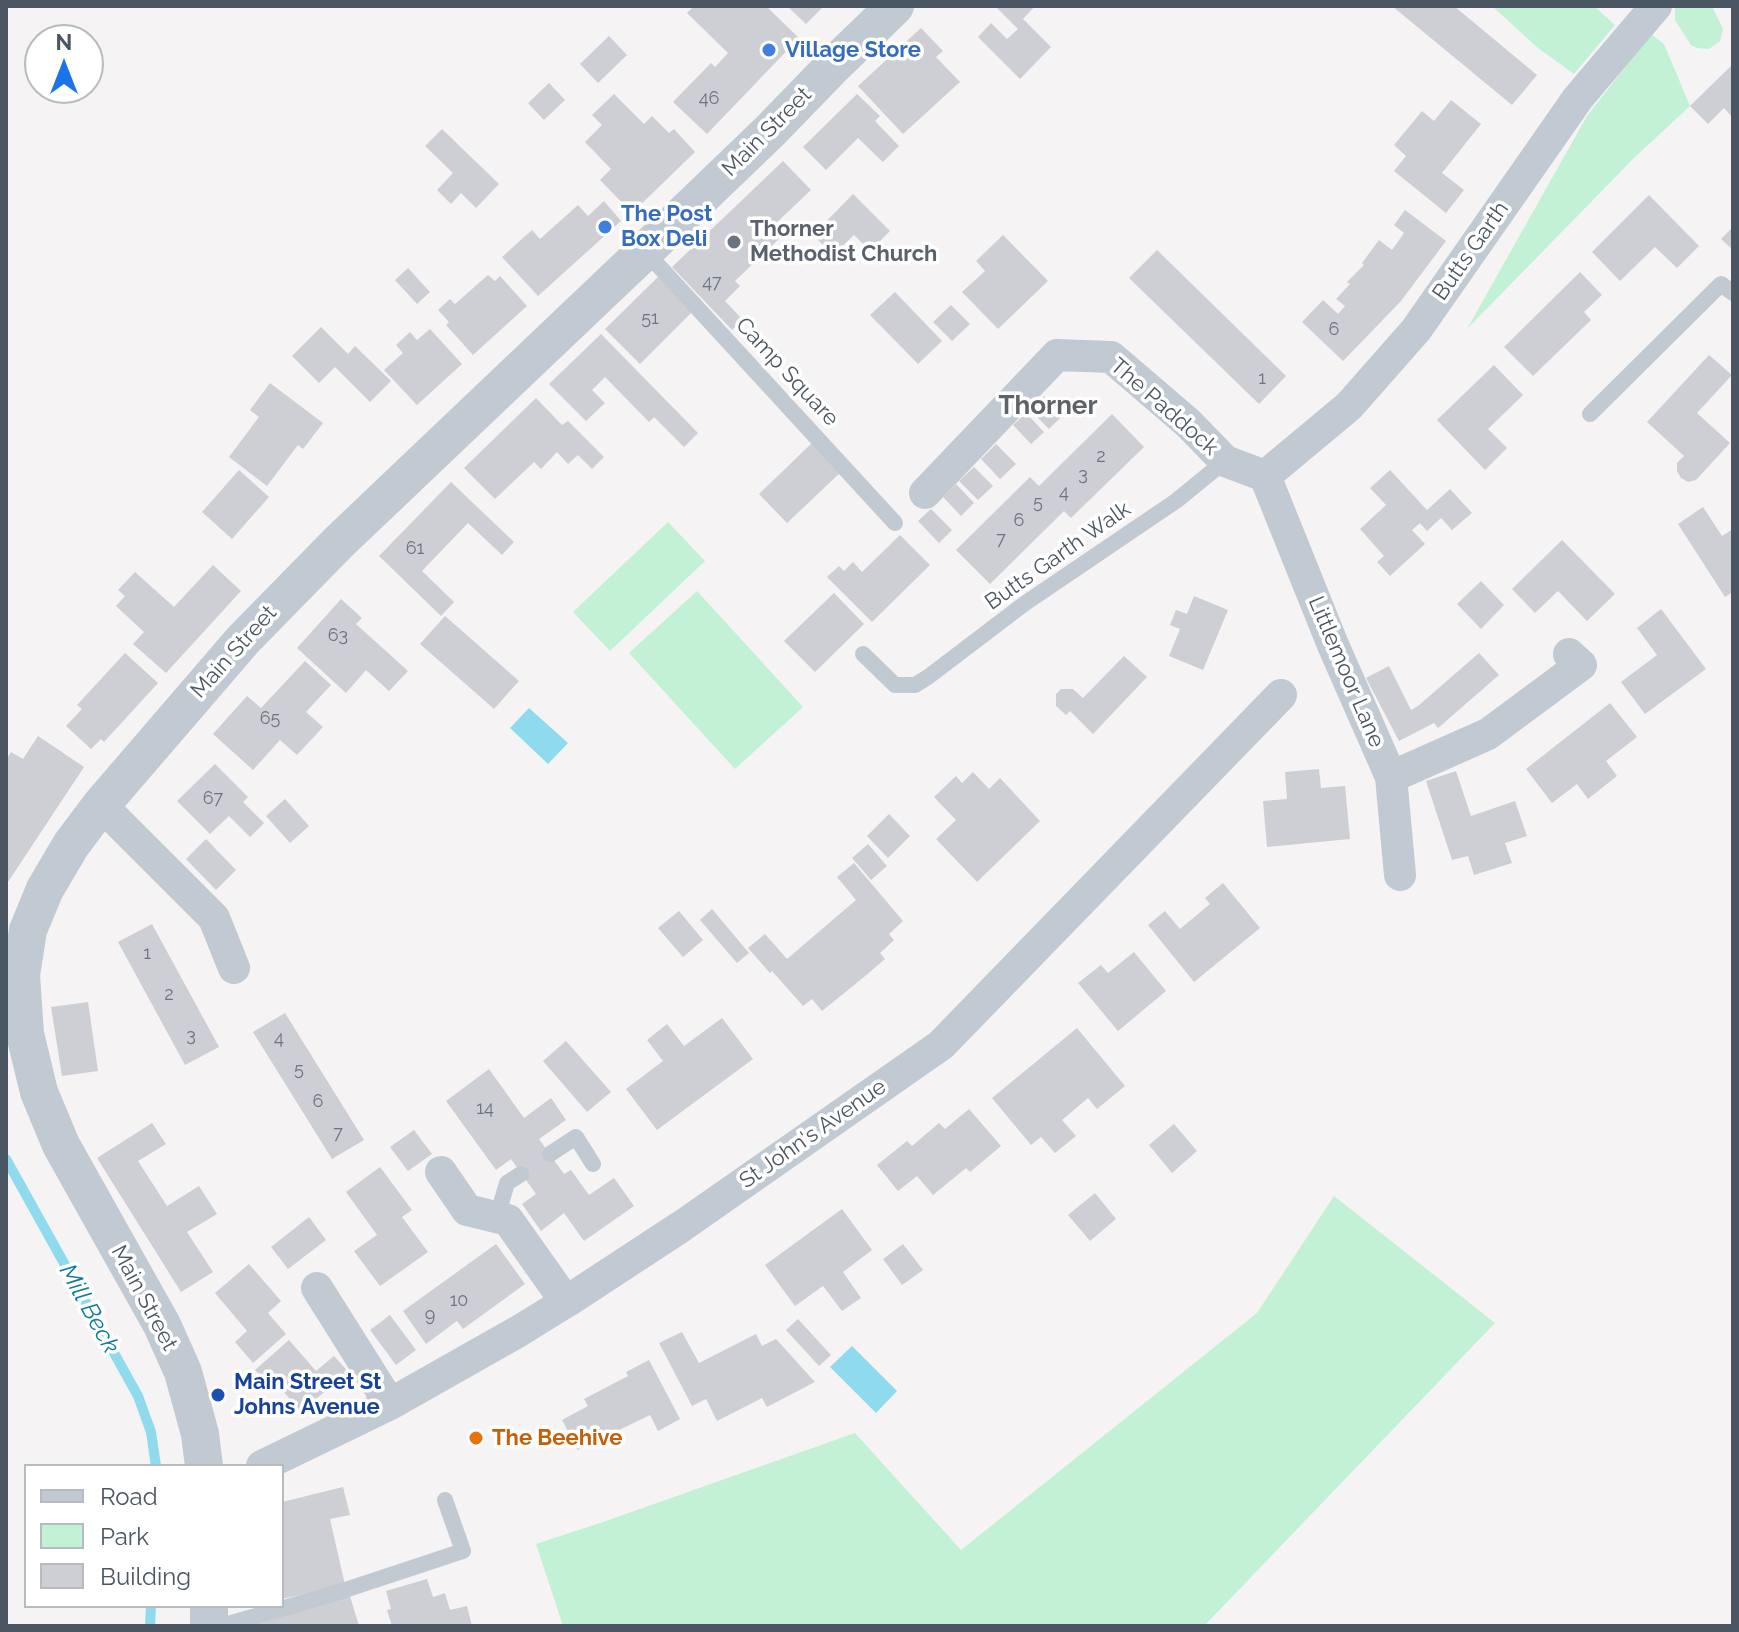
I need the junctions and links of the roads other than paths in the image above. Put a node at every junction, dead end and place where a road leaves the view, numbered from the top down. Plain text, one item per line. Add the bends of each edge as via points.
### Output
1 (1656, 6) edge
2 (887, 9) edge
3 (645, 251) junction
4 (1733, 293) edge
5 (1590, 414) dead end
6 (1225, 461) junction
7 (1265, 476) junction
8 (925, 493) dead end
9 (895, 523) dead end
10 (863, 654) dead end
11 (1569, 654) dead end
12 (1281, 695) dead end
13 (1391, 777) junction
14 (101, 805) junction
15 (1400, 875) dead end
16 (234, 968) dead end
17 (21, 975) junction
18 (6, 1038) edge
19 (550, 1154) dead end
20 (593, 1164) dead end
21 (441, 1172) dead end
22 (521, 1174) dead end
23 (497, 1217) junction
24 (317, 1288) dead end
25 (566, 1302) junction
26 (390, 1404) junction
27 (204, 1464) edge
28 (266, 1464) edge
29 (445, 1500) dead end
30 (221, 1626) edge

1 - 7 street, Butts Garth via 1578,98 1416,330 1349,406
2 - 3 street, Main Street
3 - 9 lane, Camp Square
3 - 14 street, Main Street via 339,542 243,640
4 - 5 lane via 1721,284
6 - 7 street, The Paddock
6 - 8 street, The Paddock via 1111,357 1057,355
6 - 10 lane, Butts Garth Walk via 915,685 895,685
7 - 13 street, Littlemoor Lane
11 - 13 street via 1581,665 1488,734
12 - 25 street, St John's Avenue via 941,1045
13 - 15 street, Littlemoor Lane
14 - 16 street via 214,918
14 - 17 street, Main Street via 45,889 28,930
17 - 18 street
17 - 27 street, Main Street via 25,1034 39,1092 61,1145 183,1372
19 - 20 lane via 576,1137
21 - 23 street via 467,1210
22 - 23 lane via 507,1183
23 - 25 street via 508,1220
24 - 26 street
25 - 26 street, St John's Avenue
26 - 28 street, St John's Avenue
29 - 30 lane via 463,1551

